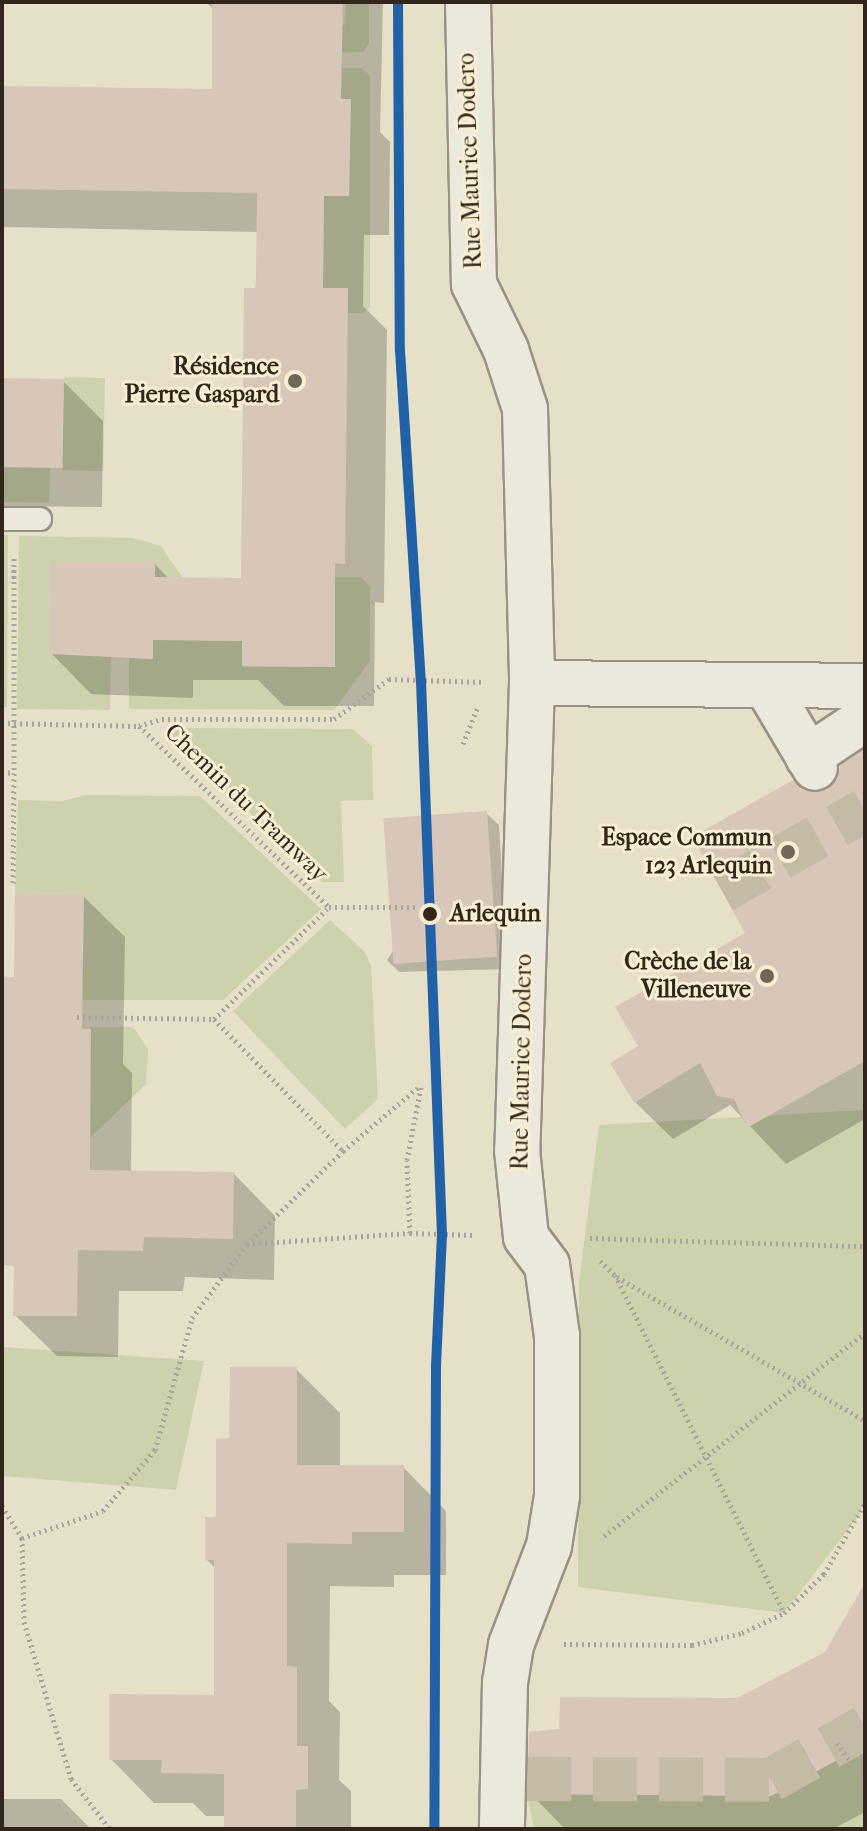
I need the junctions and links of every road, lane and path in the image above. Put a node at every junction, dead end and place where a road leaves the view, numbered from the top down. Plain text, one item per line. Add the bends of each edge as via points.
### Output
1 (468, 2) edge
2 (8, 519) edge
3 (40, 519) dead end
4 (482, 682) junction
5 (532, 683) junction
6 (766, 685) junction
7 (865, 686) edge
8 (865, 719) edge
9 (14, 722) junction
10 (2, 723) edge
11 (139, 726) junction
12 (463, 744) dead end
13 (2, 772) edge
14 (14, 773) junction
15 (13, 886) dead end
16 (329, 907) junction
17 (417, 907) dead end
18 (77, 1017) dead end
19 (214, 1019) junction
20 (343, 1151) junction
21 (410, 1233) junction
22 (526, 1237) junction
23 (247, 1244) junction
24 (865, 1246) edge
25 (586, 1247) dead end
26 (596, 1257) dead end
27 (615, 1275) junction
28 (865, 1333) edge
29 (794, 1384) junction
30 (865, 1421) edge
31 (705, 1456) junction
32 (865, 1503) edge
33 (2, 1506) edge
34 (22, 1538) junction
35 (549, 1546) junction
36 (784, 1613) junction
37 (511, 1645) junction
38 (837, 1743) dead end
39 (865, 1782) edge
40 (110, 1829) edge
41 (502, 1829) edge

1 - 5 street, Rue Maurice Dodero via 469,249 474,284 516,373 525,409
2 - 3 lane
2 - 9 path
4 - 5 path
4 - 11 path via 389,679 334,719 162,719
4 - 12 path via 483,694
5 - 6 street
5 - 22 street, Rue Maurice Dodero via 517,1150
6 - 7 street
6 - 8 street via 811,762
9 - 10 path, Chemin du Tramway
9 - 11 path, Chemin du Tramway
9 - 14 path
11 - 16 path, Chemin du Tramway
13 - 14 path
14 - 15 path
16 - 17 path, Chemin du Tramway
16 - 19 path
18 - 19 path
19 - 20 path
20 - 21 path via 421,1085 407,1160
20 - 23 path
21 - 22 path
21 - 23 path
22 - 35 street, Rue Maurice Dodero via 547,1265 557,1336 557,1496
23 - 34 path via 192,1318 155,1450 103,1511
24 - 25 path via 576,1238
26 - 27 path
27 - 29 path
27 - 31 path
28 - 29 path
29 - 30 path
29 - 31 path
31 - 35 path via 573,1561
31 - 36 path
32 - 36 path via 824,1574
33 - 34 path
34 - 40 path via 24,1622 71,1779
35 - 37 street, Rue Maurice Dodero
36 - 37 path via 742,1633 692,1645
37 - 41 street, Rue Maurice Dodero via 505,1682
38 - 39 path

